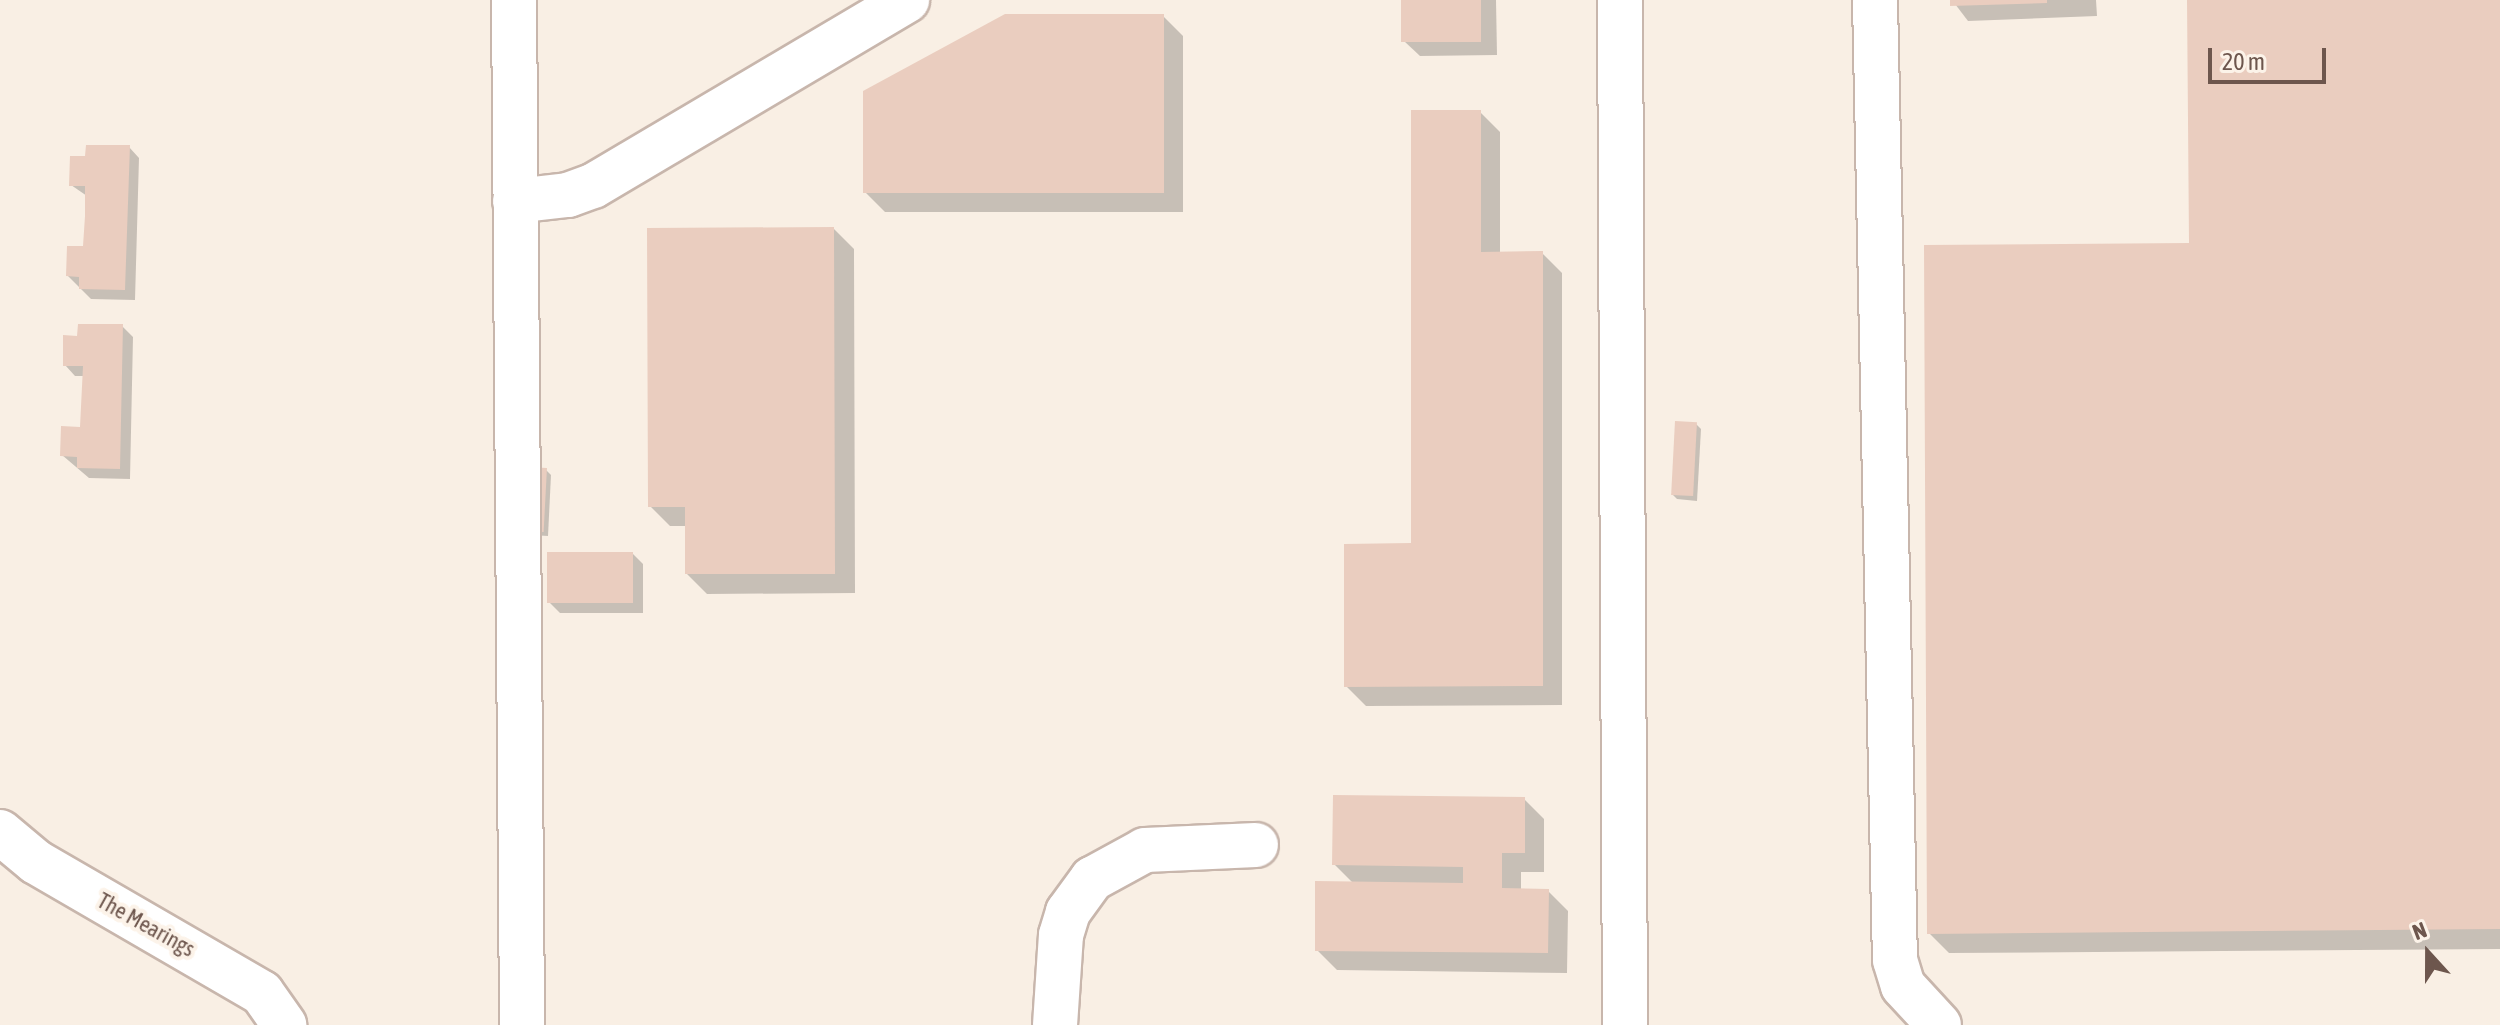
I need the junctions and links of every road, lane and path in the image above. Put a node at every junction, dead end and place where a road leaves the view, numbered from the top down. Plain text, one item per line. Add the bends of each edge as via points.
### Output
1 (514, 0) edge
2 (907, 0) edge
3 (1620, 0) edge
4 (1875, 0) edge
5 (515, 201) junction
6 (0, 832) edge
7 (1256, 845) dead end
8 (284, 1025) edge
9 (522, 1025) edge
10 (1055, 1025) edge
11 (1625, 1025) edge
12 (1939, 1025) edge

1 - 5 street
2 - 5 street via 593,186 568,195
3 - 11 street
4 - 12 street via 1895,960 1903,986
5 - 9 street
6 - 8 street, The Mearings via 36,862 262,993
7 - 10 street via 1145,850 1092,879 1068,912 1061,935

